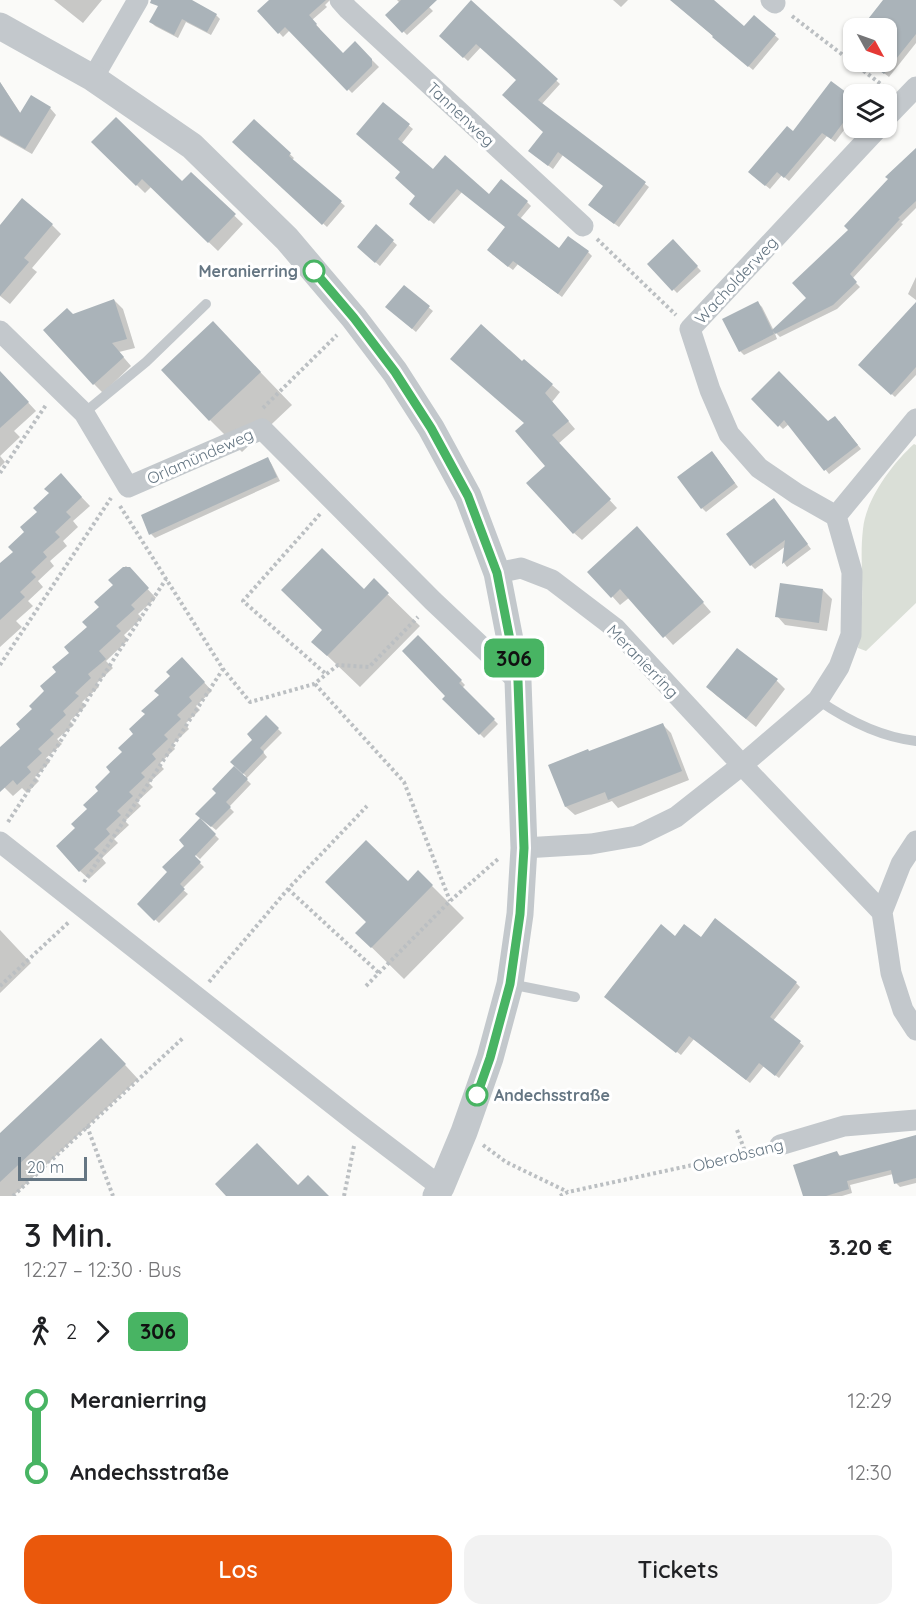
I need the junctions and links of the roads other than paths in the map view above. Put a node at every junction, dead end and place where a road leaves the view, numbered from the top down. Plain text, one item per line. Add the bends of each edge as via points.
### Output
1 (138, 0) edge
2 (340, 0) edge
3 (0, 26) edge
4 (93, 78) junction
5 (912, 100) edge
6 (897, 110) edge
7 (869, 138) edge
8 (583, 226) road end
9 (206, 304) dead end
10 (0, 331) edge
11 (84, 413) junction
12 (916, 419) edge
13 (836, 516) junction
14 (497, 573) junction
15 (518, 681) junction
16 (818, 700) junction
17 (916, 741) edge
18 (742, 765) junction
19 (3, 833) edge
20 (916, 841) edge
21 (524, 842) junction
22 (882, 912) junction
23 (510, 984) junction
24 (575, 997) dead end
25 (916, 1030) edge
26 (916, 1120) edge
27 (780, 1145) road end
28 (442, 1193) edge

1 - 4 street
2 - 8 street, Tannenweg
3 - 4 street
4 - 14 street via 192,146 287,239 354,318 431,428 468,496
5 - 6 street
7 - 13 street, Wacholderweg via 690,329 729,434 759,468
9 - 11 lane via 146,362
10 - 11 street, Orlamündeweg
11 - 15 street, Orlamündeweg via 128,487 262,429
12 - 13 street
13 - 16 street via 852,572 851,635 839,667
14 - 15 street
14 - 18 street, Meranierring via 521,568 552,580 615,628
15 - 21 street
16 - 17 lane via 857,724
16 - 18 street
18 - 21 street via 675,817 637,836 591,844
18 - 22 street, Meranierring
19 - 28 street via 78,904
20 - 22 street via 901,864
21 - 23 street via 520,914
22 - 25 street via 891,973 903,1010
23 - 24 lane
23 - 28 street via 490,1058
26 - 27 street, Oberobsang via 844,1126

